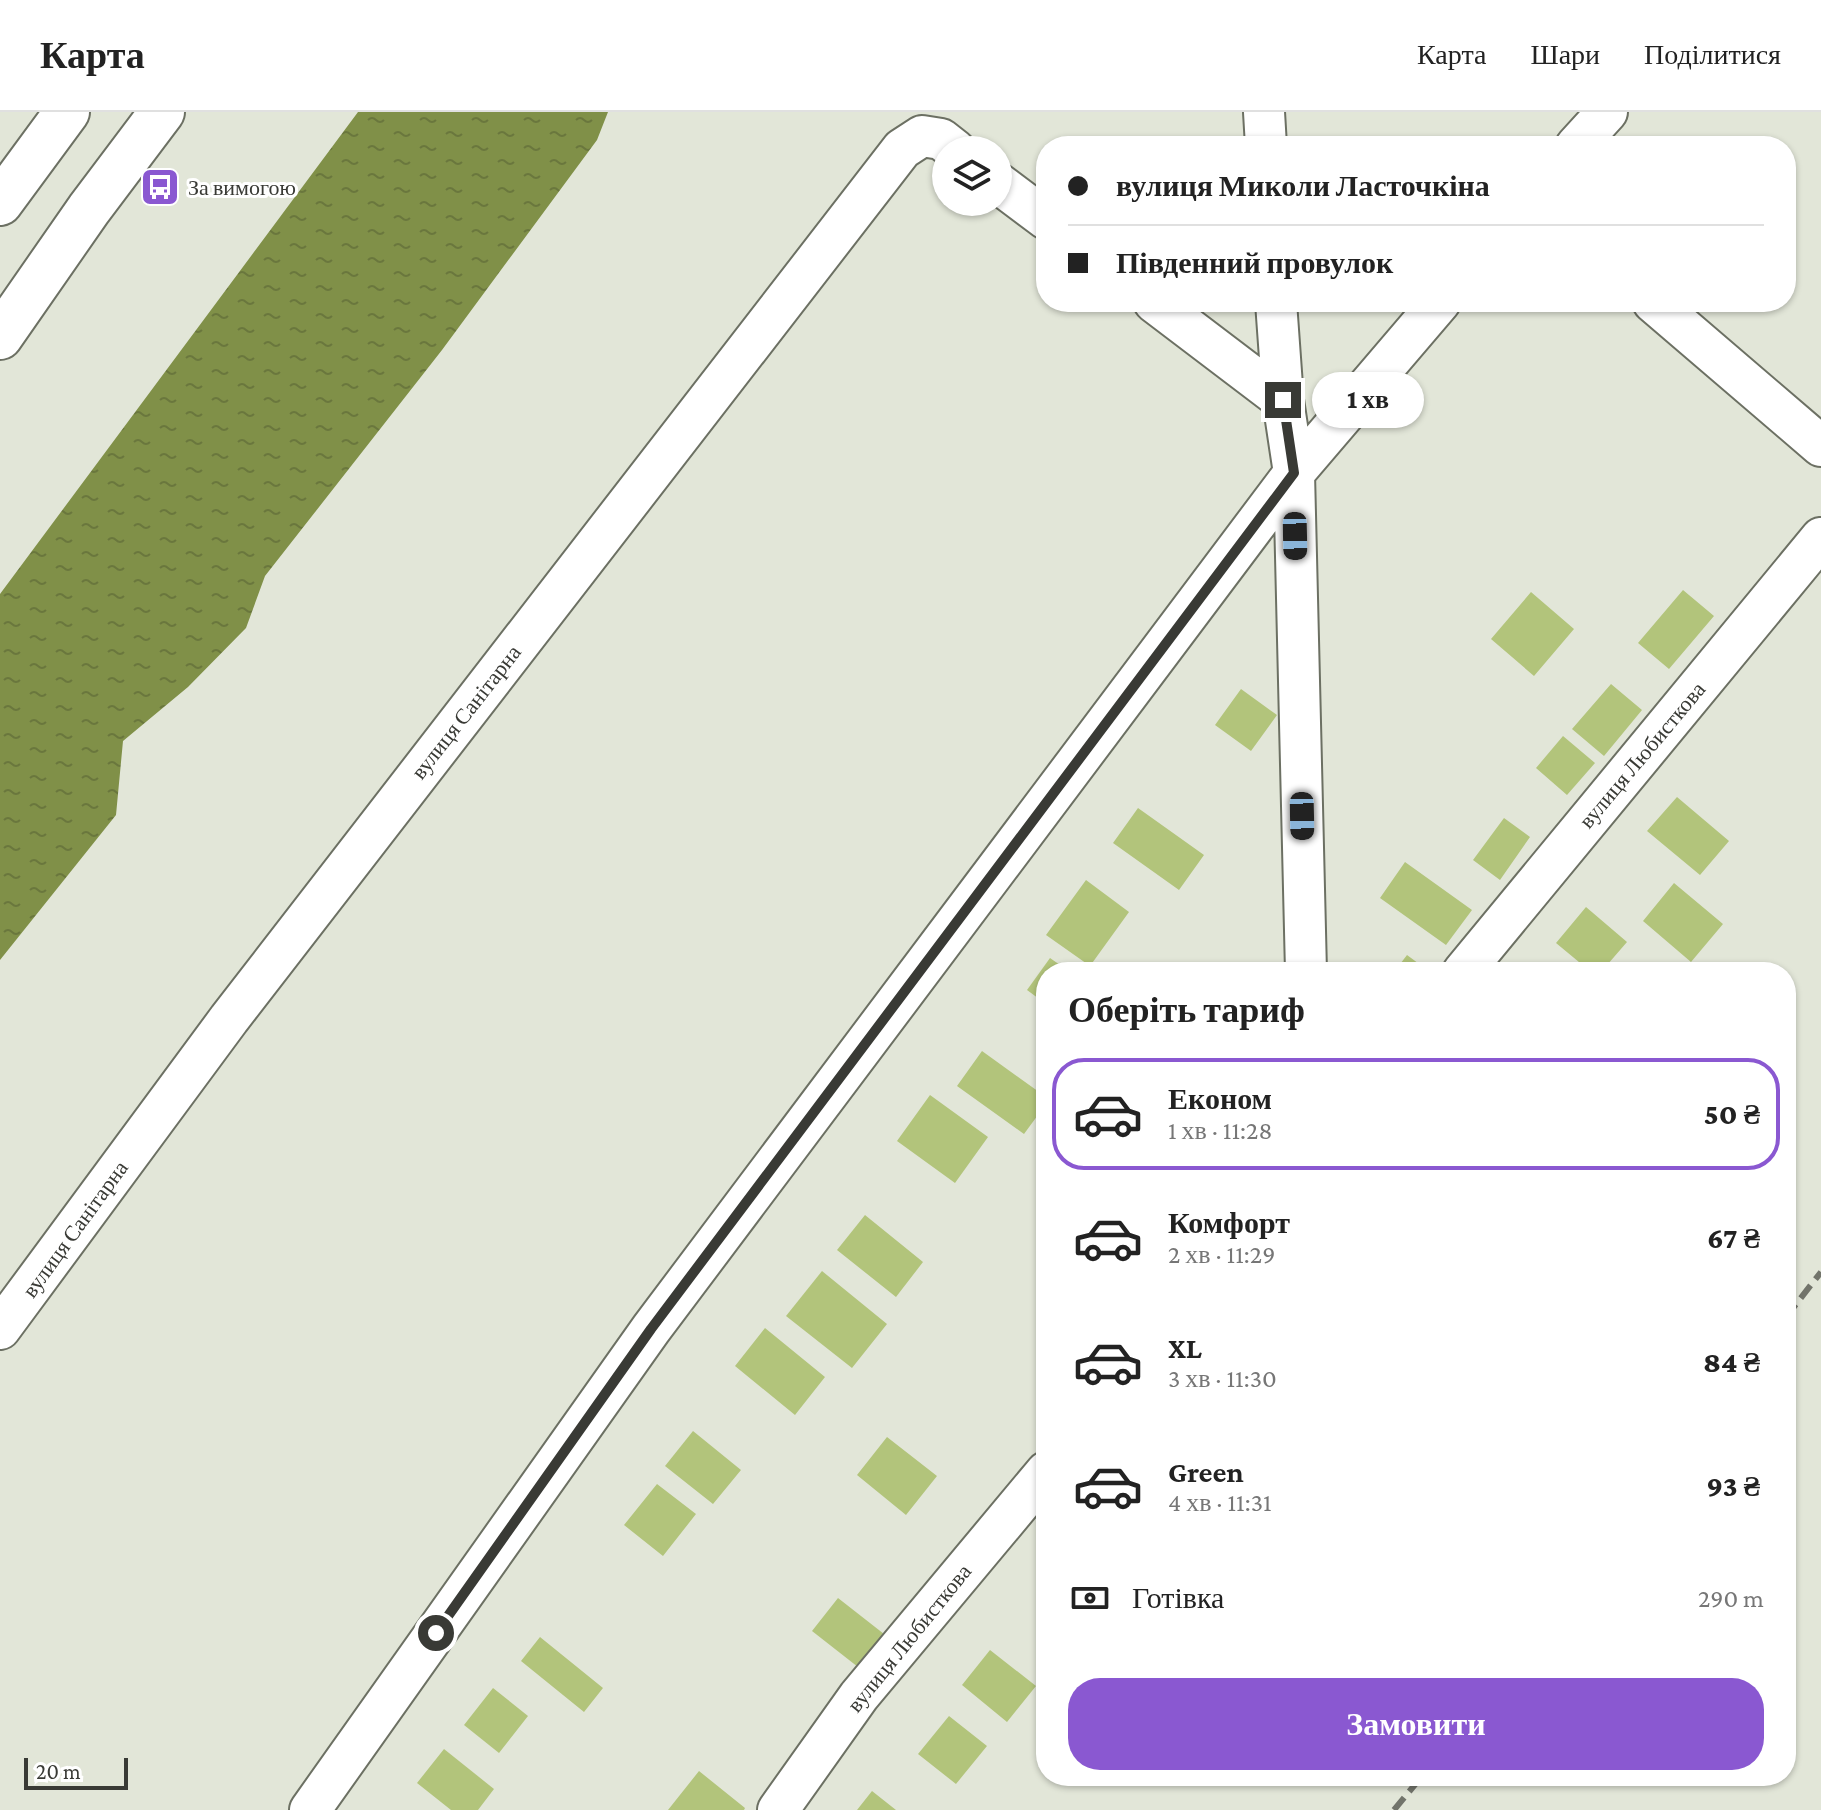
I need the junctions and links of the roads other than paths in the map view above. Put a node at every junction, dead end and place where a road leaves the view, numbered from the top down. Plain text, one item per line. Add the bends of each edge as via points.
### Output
1 (67, 112) edge
2 (162, 112) edge
3 (1264, 112) edge
4 (1607, 112) edge
5 (1265, 136) edge
6 (1585, 136) edge
7 (932, 138) edge
8 (1012, 194) edge
9 (0, 203) edge
10 (1036, 212) edge
11 (1167, 312) edge
12 (1277, 312) edge
13 (1431, 312) edge
14 (1665, 312) edge
15 (0, 337) edge
16 (1283, 400) junction
17 (1821, 446) edge
18 (1294, 473) junction
19 (1821, 538) edge
20 (1306, 962) edge
21 (1471, 962) edge
22 (0, 1329) edge
23 (1036, 1484) edge
24 (310, 1810) edge
25 (778, 1810) edge

1 - 9 main road
2 - 15 main road
3 - 5 street
4 - 6 street
7 - 22 street, вулиця Санітарна via 922,136 902,149 229,1019
8 - 10 street
11 - 16 street
12 - 16 street
13 - 18 street
14 - 17 street
16 - 18 street
18 - 20 street
18 - 24 street via 651,1329
19 - 21 street, вулиця Любисткова
23 - 25 street, вулиця Любисткова via 859,1696

